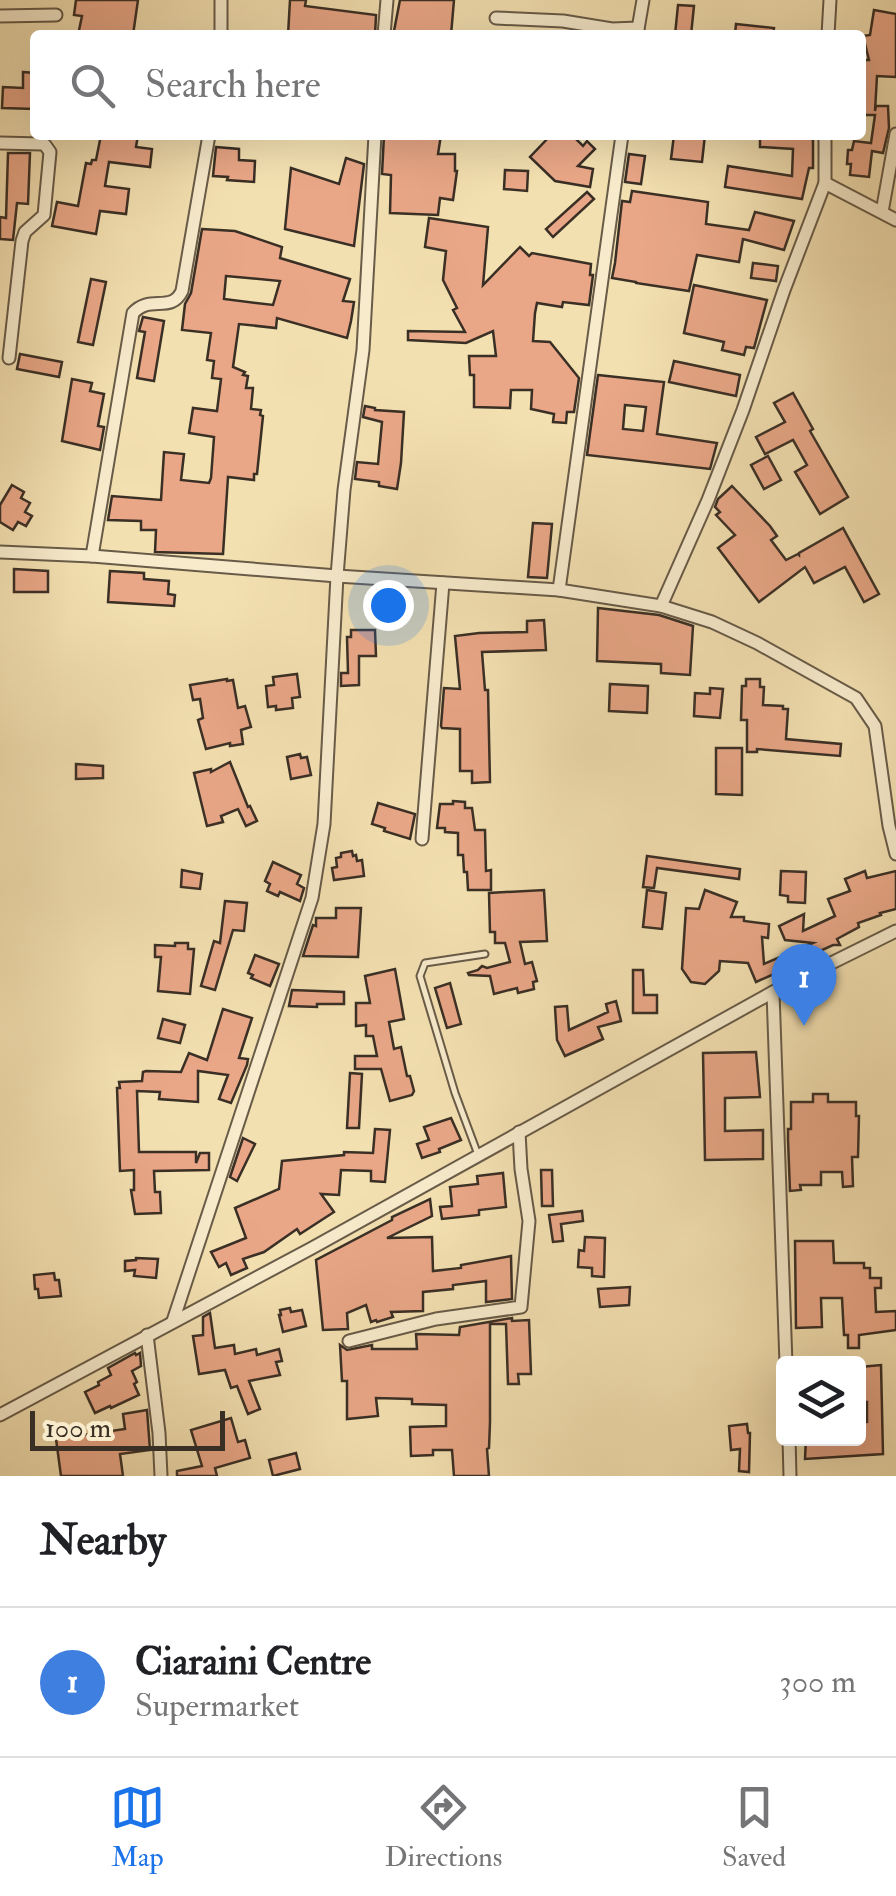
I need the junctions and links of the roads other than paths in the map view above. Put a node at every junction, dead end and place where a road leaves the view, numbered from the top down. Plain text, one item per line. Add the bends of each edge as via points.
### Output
1 (221, 0) edge
2 (388, 0) edge
3 (643, 0) edge
4 (830, 0) edge
5 (56, 15) dead end
6 (0, 16) edge
7 (496, 18) dead end
8 (221, 30) edge
9 (385, 30) edge
10 (621, 30) edge
11 (638, 30) edge
12 (828, 30) edge
13 (896, 134) edge
14 (208, 140) edge
15 (375, 140) edge
16 (621, 140) edge
17 (825, 140) edge
18 (0, 143) edge
19 (825, 183) junction
20 (882, 212) junction
21 (896, 220) edge
22 (9, 358) dead end
23 (0, 552) edge
24 (92, 556) junction
25 (337, 576) junction
26 (443, 583) junction
27 (559, 590) junction
28 (661, 606) junction
29 (422, 839) dead end
30 (896, 854) edge
31 (896, 931) edge
32 (485, 954) dead end
33 (773, 992) junction
34 (520, 1132) junction
35 (478, 1155) junction
36 (173, 1321) junction
37 (147, 1335) junction
38 (349, 1341) dead end
39 (786, 1356) edge
40 (0, 1415) edge
41 (789, 1446) edge
42 (161, 1476) edge
43 (790, 1476) edge

1 - 8 street
2 - 9 street
3 - 11 street
4 - 12 street
5 - 6 street
7 - 10 street
13 - 20 street
14 - 24 street via 182,291 171,303 149,302 133,312
15 - 25 street via 363,350
16 - 27 street
17 - 19 street
18 - 22 street via 42,144 50,152 44,215 22,242
19 - 20 street
19 - 28 street via 743,410
20 - 21 street
23 - 24 street
24 - 25 street
25 - 26 street
25 - 36 street via 324,824 312,898
26 - 27 street
26 - 29 street
27 - 28 street
28 - 30 street via 757,643 864,706 875,726
31 - 33 street
32 - 35 lane via 425,963 420,976
33 - 34 street
33 - 39 street
34 - 35 street
34 - 38 street via 529,1222 521,1306
35 - 36 street
36 - 37 street
37 - 40 street
37 - 42 street
41 - 43 street

